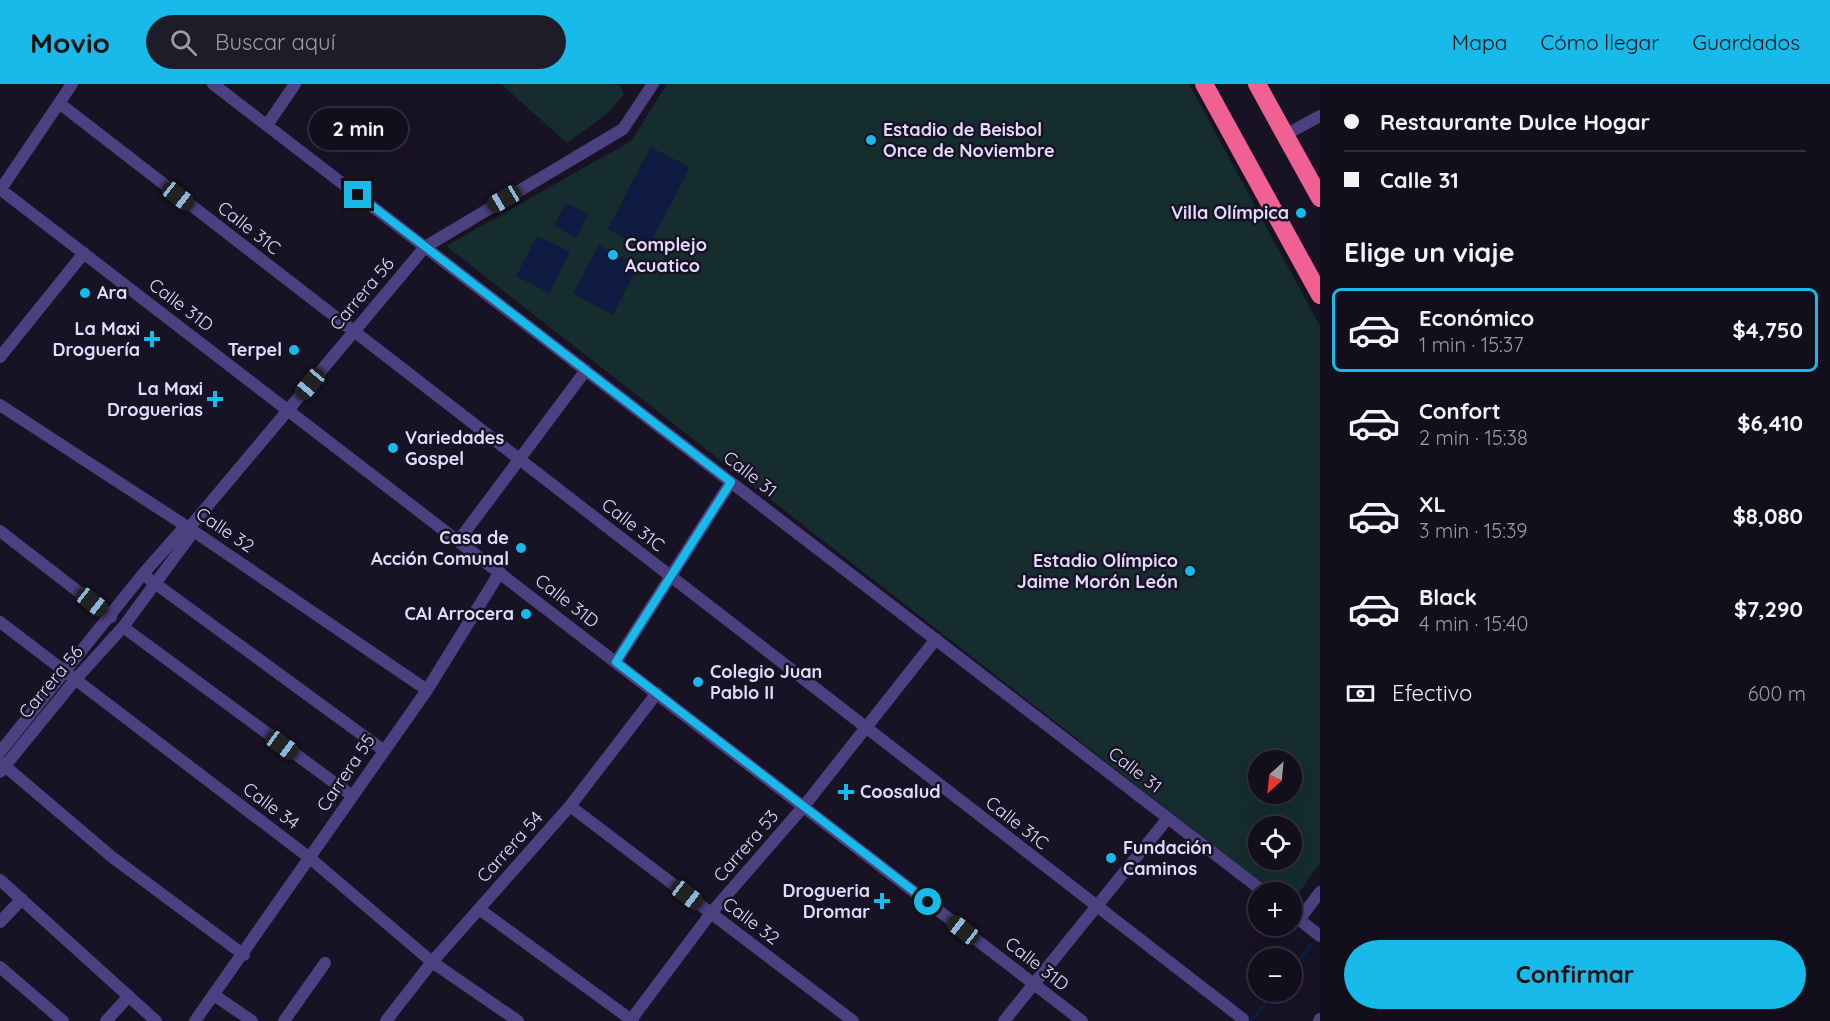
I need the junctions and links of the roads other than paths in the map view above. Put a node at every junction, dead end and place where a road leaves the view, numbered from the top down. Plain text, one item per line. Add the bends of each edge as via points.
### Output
1 (72, 84) edge
2 (213, 84) edge
3 (295, 84) edge
4 (653, 84) edge
5 (1204, 84) edge
6 (1257, 84) edge
7 (59, 103) junction
8 (1320, 116) edge
9 (267, 125) junction
10 (1286, 135) junction
11 (0, 189) edge
12 (1320, 198) edge
13 (425, 247) junction
14 (84, 253) junction
15 (1320, 295) edge
16 (354, 332) junction
17 (0, 357) edge
18 (586, 370) junction
19 (0, 405) edge
20 (288, 410) junction
21 (520, 460) junction
22 (731, 482) junction
23 (189, 528) junction
24 (0, 531) edge
25 (459, 540) junction
26 (500, 572) junction
27 (670, 577) junction
28 (148, 578) junction
29 (111, 617) junction
30 (0, 622) edge
31 (123, 627) junction
32 (936, 639) junction
33 (616, 662) junction
34 (70, 676) junction
35 (427, 690) junction
36 (657, 693) junction
37 (866, 728) junction
38 (383, 750) junction
39 (0, 752) edge
40 (2, 766) edge
41 (351, 795) junction
42 (570, 806) junction
43 (804, 806) junction
44 (1167, 818) junction
45 (311, 859) junction
46 (0, 880) edge
47 (1251, 882) edge
48 (1320, 892) edge
49 (21, 899) junction
50 (1097, 908) junction
51 (479, 909) junction
52 (1302, 910) edge
53 (711, 913) junction
54 (0, 922) edge
55 (1302, 922) edge
56 (1320, 936) edge
57 (244, 955) junction
58 (432, 962) junction
59 (326, 963) dead end
60 (0, 966) edge
61 (1034, 984) junction
62 (214, 995) junction
63 (129, 996) junction
64 (1243, 1019) dead end
65 (632, 1020) edge
66 (63, 1021) edge
67 (106, 1021) edge
68 (156, 1021) edge
69 (195, 1021) edge
70 (252, 1021) edge
71 (284, 1021) edge
72 (386, 1021) edge
73 (518, 1021) edge
74 (853, 1021) edge
75 (1004, 1021) edge
76 (1082, 1021) edge

1 - 7 street
2 - 9 street, Calle 31
3 - 9 street
4 - 13 street, Carrera 56 via 623,129
5 - 15 highway
6 - 10 highway
7 - 11 street
7 - 16 street, Calle 31C
8 - 10 street
9 - 13 street, Calle 31
10 - 12 highway
11 - 14 street, Calle 31D
13 - 16 street, Carrera 56
13 - 18 street, Calle 31
14 - 17 street
14 - 20 street, Calle 31D
16 - 20 street, Carrera 56
16 - 21 street, Calle 31C
18 - 21 street
18 - 22 street, Calle 31
19 - 23 street, Calle 32
20 - 23 street, Carrera 56
20 - 25 street, Calle 31D
21 - 25 street
21 - 27 street, Calle 31C
22 - 27 street
22 - 32 street, Calle 31
23 - 28 street, Carrera 56 via 191,535
23 - 35 street, Calle 32
24 - 29 street
25 - 26 street, Calle 31D
26 - 33 street, Calle 31D
26 - 35 street, Carrera 55
27 - 33 street
27 - 37 street, Calle 31C
28 - 29 street, Carrera 56
28 - 31 street, Carrera 56
28 - 38 street
29 - 34 street, Carrera 56
30 - 34 street, Calle 34
31 - 34 street, Carrera 56
31 - 41 street
32 - 37 street, Carrera 53
32 - 44 street, Calle 31
33 - 36 street, Calle 31D
34 - 39 street, Carrera 56
34 - 40 street, Carrera 56
34 - 45 street, Calle 34
35 - 38 street, Carrera 55
36 - 42 street, Carrera 54
36 - 43 street, Calle 31D
37 - 43 street, Carrera 53
37 - 50 street, Calle 31C
38 - 41 street, Carrera 55
40 - 57 street via 112,857
41 - 45 street, Carrera 55
42 - 51 street, Carrera 54
42 - 53 street, Calle 32
43 - 53 street, Carrera 53
43 - 61 street, Calle 31D
44 - 47 street, Calle 31
44 - 50 street
45 - 57 street, Carrera 55
45 - 58 street, Calle 34
46 - 49 street
48 - 52 street
49 - 54 street
49 - 63 street
50 - 61 street
50 - 64 street, Calle 31C
51 - 58 street, Carrera 54
51 - 65 street
53 - 65 street, Carrera 53
53 - 74 street, Calle 32
55 - 56 street
57 - 62 street, Carrera 55
58 - 72 street, Carrera 54
58 - 73 street, Calle 34
59 - 71 street
60 - 66 street
61 - 75 street
61 - 76 street, Calle 31D
62 - 69 street, Carrera 55
62 - 70 street
63 - 67 street
63 - 68 street

